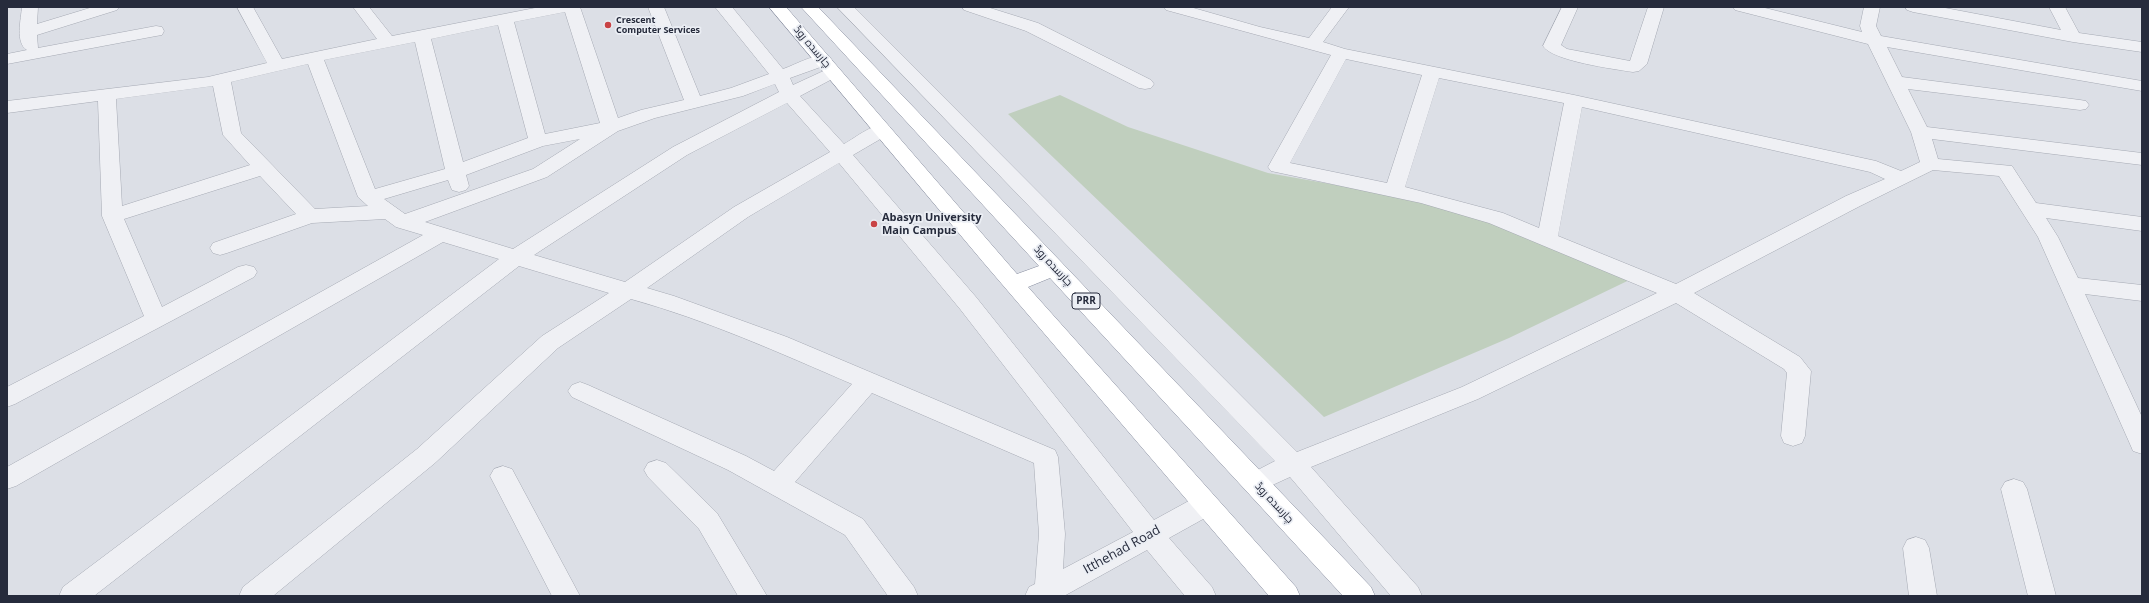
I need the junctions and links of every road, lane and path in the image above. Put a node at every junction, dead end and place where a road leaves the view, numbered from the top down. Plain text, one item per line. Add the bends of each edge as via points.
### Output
1 (30, 7) edge
2 (111, 7) edge
3 (245, 7) edge
4 (361, 7) edge
5 (566, 7) edge
6 (572, 7) edge
7 (656, 7) edge
8 (724, 7) edge
9 (777, 7) edge
10 (809, 7) edge
11 (845, 7) edge
12 (970, 7) edge
13 (1172, 7) edge
14 (1341, 7) edge
15 (1570, 7) edge
16 (1656, 7) edge
17 (1741, 7) edge
18 (1872, 7) edge
19 (1913, 7) edge
20 (2057, 7) edge
21 (495, 16) edge
22 (156, 31) dead end
23 (28, 32) junction
24 (422, 36) junction
25 (2072, 37) junction
26 (1874, 40) junction
27 (388, 43) junction
28 (1313, 44) junction
29 (2142, 48) edge
30 (1341, 53) junction
31 (32, 54) junction
32 (314, 58) junction
33 (7, 60) edge
34 (277, 66) junction
35 (827, 66) junction
36 (1432, 71) junction
37 (221, 79) junction
38 (1897, 82) junction
39 (1145, 84) dead end
40 (784, 85) junction
41 (2142, 86) edge
42 (107, 94) junction
43 (1574, 100) junction
44 (694, 102) junction
45 (2080, 105) dead end
46 (7, 107) edge
47 (611, 127) junction
48 (882, 130) junction
49 (1920, 132) junction
50 (538, 141) junction
51 (841, 153) junction
52 (2142, 159) edge
53 (1930, 164) junction
54 (264, 168) junction
55 (455, 172) junction
56 (1902, 179) junction
57 (1394, 191) junction
58 (368, 198) junction
59 (462, 200) junction
60 (2031, 209) junction
61 (112, 216) junction
62 (310, 216) junction
63 (396, 217) junction
64 (2142, 224) edge
65 (441, 234) junction
66 (1547, 238) junction
67 (220, 248) dead end
68 (516, 257) junction
69 (1055, 268) junction
70 (246, 272) dead end
71 (1014, 284) junction
72 (2070, 285) junction
73 (629, 290) junction
74 (1677, 293) junction
75 (2142, 293) edge
76 (156, 319) junction
77 (868, 381) junction
78 (580, 391) dead end
79 (7, 398) edge
80 (1793, 436) dead end
81 (2142, 444) edge
82 (1293, 464) junction
83 (657, 470) dead end
84 (503, 476) dead end
85 (7, 479) edge
86 (1255, 483) junction
87 (777, 485) junction
88 (2014, 489) dead end
89 (1205, 505) junction
90 (1150, 534) junction
91 (1916, 548) dead end
92 (1043, 593) edge
93 (73, 596) edge
94 (253, 596) edge
95 (566, 596) edge
96 (754, 596) edge
97 (904, 596) edge
98 (1202, 596) edge
99 (1286, 596) edge
100 (1361, 596) edge
101 (1408, 596) edge
102 (1923, 596) edge
103 (2042, 596) edge

1 - 23 street
2 - 23 street
3 - 34 street
4 - 27 street
5 - 21 street
6 - 47 street
7 - 44 street
8 - 40 street
9 - 35 highway, چارسدہ روڈ
10 - 69 highway, چارسدہ روڈ / PRR
11 - 82 street
12 - 39 street via 1032,27
13 - 28 street
14 - 28 street
15 - 16 street via 1553,48 1562,53 1633,67 1638,64
17 - 26 street
18 - 26 street via 1868,26
19 - 25 street
20 - 25 street
21 - 24 street
21 - 50 street
22 - 31 street
23 - 31 street
24 - 27 street
24 - 55 street
25 - 29 street
26 - 38 street
26 - 41 street
27 - 32 street
28 - 30 street
30 - 36 street
30 - 57 street via 1278,167
31 - 33 street
32 - 34 street
32 - 58 street
34 - 37 street
35 - 40 street
35 - 48 highway, چارسدہ روڈ
36 - 43 street
36 - 57 street
37 - 42 street
37 - 54 street via 232,135
38 - 45 street
38 - 49 street
40 - 44 street
40 - 51 street
40 - 68 street
42 - 46 street
42 - 61 street
43 - 56 street via 1876,167
43 - 66 street
44 - 47 street
47 - 50 street
47 - 59 street via 540,173
48 - 51 street
48 - 71 highway, چارسدہ روڈ
49 - 52 street
49 - 53 street
50 - 55 street
51 - 73 street via 741,212
51 - 90 street via 968,303
53 - 56 street
53 - 60 street via 2005,170
54 - 61 street
54 - 62 street
55 - 58 street
55 - 59 street
56 - 74 street via 1853,201
57 - 66 street via 1496,218
58 - 63 street
59 - 63 street
60 - 64 street
60 - 72 street via 2048,237
61 - 76 street
62 - 63 street
62 - 67 street
63 - 65 street
65 - 68 street
65 - 85 street
66 - 74 street
68 - 73 street
68 - 93 street
69 - 71 highway
69 - 86 highway, چارسدہ روڈ / PRR
70 - 76 street
71 - 89 highway, چارسدہ روڈ
72 - 75 street
72 - 81 street
73 - 77 street via 666,301 772,341
73 - 94 street via 550,342 426,456
74 - 80 street via 1792,362 1798,371
74 - 82 street via 1470,393
76 - 79 street
77 - 87 street
77 - 92 street via 1046,457 1052,534
78 - 87 street
82 - 86 street
82 - 101 street
83 - 96 street via 708,521
84 - 95 street
86 - 100 highway, چارسدہ روڈ / PRR
87 - 97 street via 854,527
88 - 103 street
89 - 90 street, Itthehad Road
89 - 99 highway, چارسدہ روڈ
90 - 92 street, Itthehad Road
90 - 98 street
91 - 102 street

